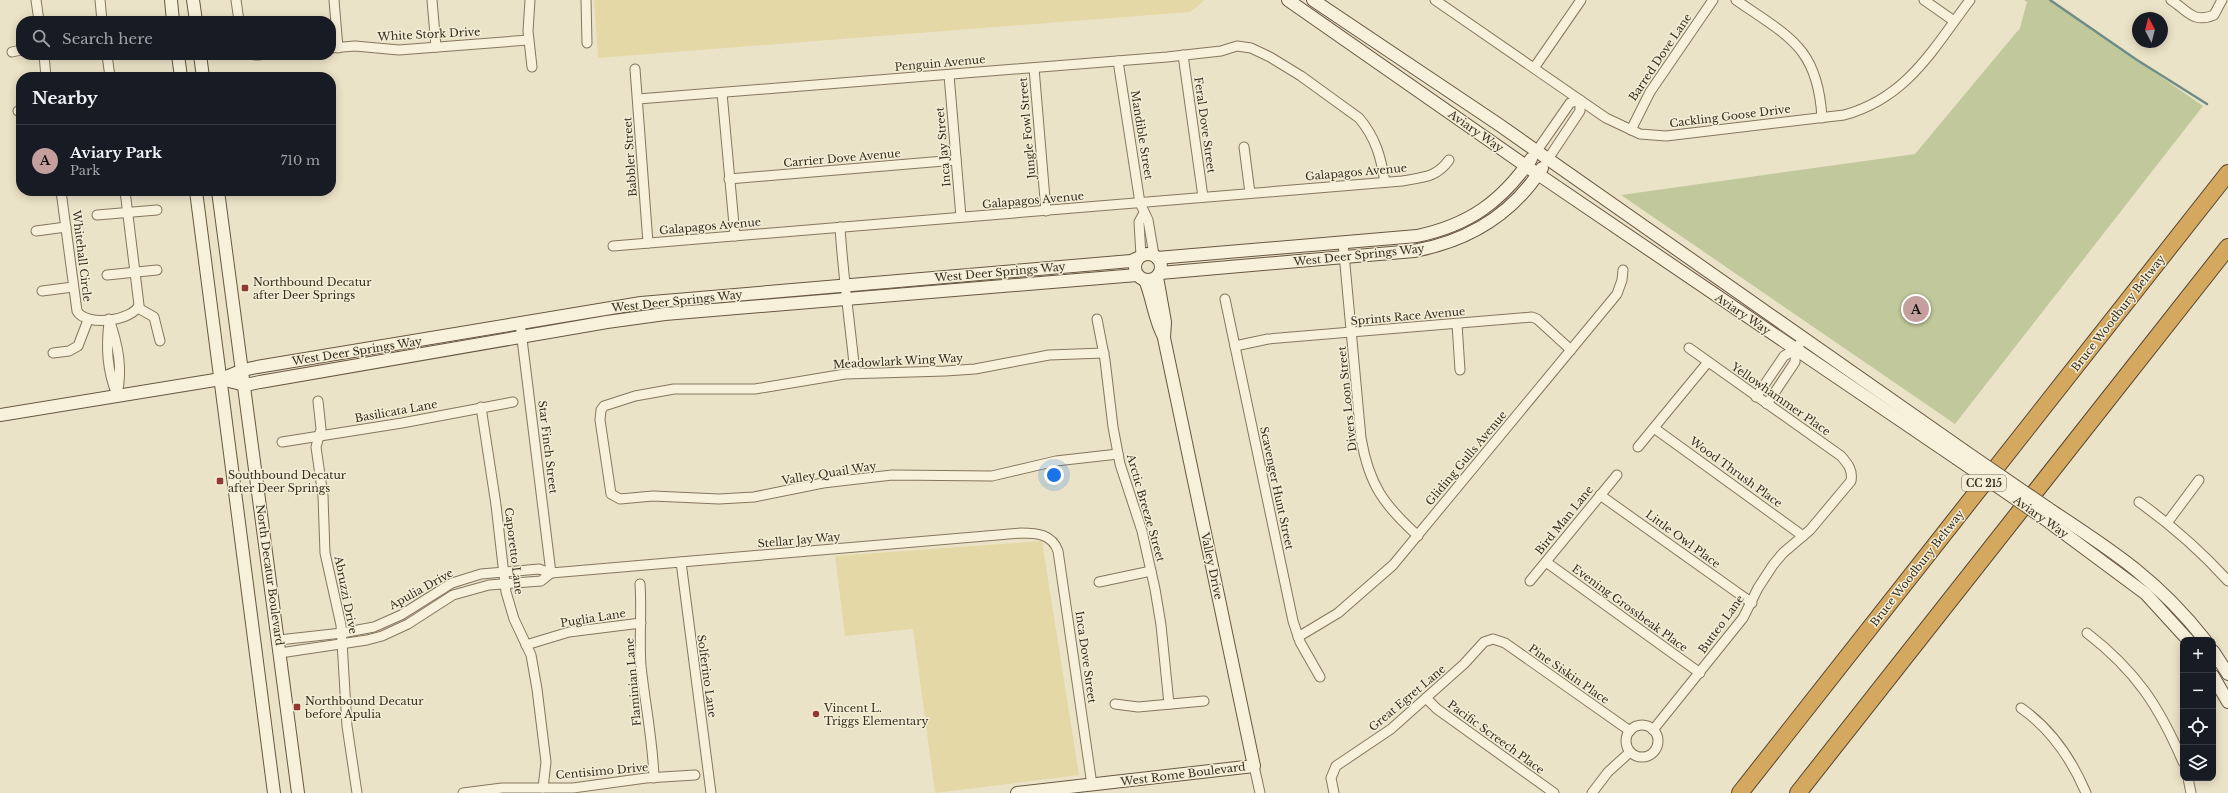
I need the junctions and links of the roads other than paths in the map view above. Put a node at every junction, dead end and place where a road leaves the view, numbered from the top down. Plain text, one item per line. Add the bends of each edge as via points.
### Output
1 (36, 0) edge
2 (100, 0) edge
3 (171, 0) edge
4 (193, 0) edge
5 (236, 0) edge
6 (334, 0) edge
7 (432, 0) edge
8 (530, 0) edge
9 (586, 0) edge
10 (1288, 0) edge
11 (1313, 0) edge
12 (1435, 0) edge
13 (1581, 0) edge
14 (1713, 0) edge
15 (1736, 0) edge
16 (1924, 0) edge
17 (1970, 0) edge
18 (2171, 0) edge
19 (2222, 0) edge
20 (1448, 4) edge
21 (38, 16) edge
22 (102, 16) edge
23 (173, 16) edge
24 (195, 16) edge
25 (238, 16) edge
26 (334, 16) edge
27 (1954, 21) junction
28 (528, 40) junction
29 (587, 43) dead end
30 (436, 47) junction
31 (336, 48) edge
32 (16, 51) edge
33 (12, 52) dead end
34 (1183, 55) junction
35 (44, 60) edge
36 (108, 60) edge
37 (179, 60) edge
38 (201, 60) edge
39 (1118, 61) junction
40 (532, 67) dead end
41 (1034, 68) junction
42 (1534, 68) junction
43 (635, 69) dead end
44 (46, 72) edge
45 (109, 72) edge
46 (180, 72) edge
47 (202, 72) edge
48 (949, 75) junction
49 (722, 93) junction
50 (638, 99) junction
51 (1580, 100) junction
52 (1822, 118) junction
53 (1631, 130) junction
54 (1244, 147) dead end
55 (1536, 152) junction
56 (1548, 159) junction
57 (956, 160) junction
58 (1449, 160) dead end
59 (1526, 166) junction
60 (2228, 173) edge
61 (1538, 174) junction
62 (730, 179) junction
63 (1385, 182) junction
64 (1250, 193) junction
65 (62, 196) edge
66 (126, 196) edge
67 (197, 196) edge
68 (219, 196) edge
69 (1203, 197) junction
70 (1140, 203) junction
71 (157, 210) dead end
72 (1046, 211) junction
73 (128, 212) junction
74 (1144, 212) junction
75 (98, 214) dead end
76 (961, 218) junction
77 (66, 227) junction
78 (840, 227) junction
79 (36, 231) dead end
80 (734, 236) junction
81 (1343, 242) junction
82 (648, 243) junction
83 (613, 246) dead end
84 (2228, 247) edge
85 (1155, 256) junction
86 (1140, 257) junction
87 (1345, 257) junction
88 (157, 270) dead end
89 (1623, 270) dead end
90 (135, 272) junction
91 (107, 275) dead end
92 (1159, 275) junction
93 (1141, 278) junction
94 (74, 287) junction
95 (42, 291) dead end
96 (846, 292) junction
97 (1226, 299) dead end
98 (138, 308) junction
99 (109, 319) junction
100 (1097, 319) dead end
101 (88, 320) junction
102 (520, 323) junction
103 (1457, 324) junction
104 (1352, 333) junction
105 (522, 336) junction
106 (1164, 338) junction
107 (1804, 338) junction
108 (160, 341) dead end
109 (1235, 346) junction
110 (1689, 348) dead end
111 (1796, 349) junction
112 (1571, 350) junction
113 (53, 353) dead end
114 (1104, 353) junction
115 (1708, 362) junction
116 (243, 370) junction
117 (1460, 370) dead end
118 (855, 373) junction
119 (221, 379) junction
120 (245, 385) junction
121 (117, 395) junction
122 (1756, 396) junction
123 (318, 401) dead end
124 (513, 402) dead end
125 (1767, 404) junction
126 (481, 407) junction
127 (0, 415) edge
128 (1654, 428) junction
129 (320, 435) junction
130 (282, 442) dead end
131 (1638, 447) dead end
132 (1118, 454) junction
133 (1960, 454) junction
134 (1617, 475) dead end
135 (1852, 476) joint
136 (2199, 480) dead end
137 (1600, 495) junction
138 (614, 497) joint
139 (2139, 502) dead end
140 (2049, 515) junction
141 (2167, 523) junction
142 (1418, 536) junction
143 (1803, 536) junction
144 (1048, 537) joint
145 (681, 562) junction
146 (1546, 562) junction
147 (503, 572) junction
148 (1151, 572) junction
149 (551, 573) junction
150 (2228, 580) edge
151 (1530, 581) dead end
152 (1099, 582) dead end
153 (505, 584) junction
154 (640, 584) dead end
155 (1752, 603) junction
156 (641, 623) junction
157 (342, 633) junction
158 (2087, 633) dead end
159 (1298, 637) junction
160 (2185, 637) edge
161 (2203, 637) edge
162 (1493, 639) joint
163 (279, 640) junction
164 (342, 644) junction
165 (526, 645) junction
166 (280, 653) junction
167 (2216, 656) edge
168 (1700, 673) junction
169 (2228, 674) edge
170 (1320, 677) dead end
171 (2216, 679) edge
172 (2225, 689) edge
173 (1426, 698) junction
174 (1204, 701) dead end
175 (2228, 702) edge
176 (1115, 704) dead end
177 (1169, 704) junction
178 (2020, 708) dead end
179 (1653, 730) junction
180 (1630, 731) junction
181 (1630, 752) junction
182 (2180, 756) edge
183 (1254, 766) junction
184 (695, 775) dead end
185 (654, 778) junction
186 (2189, 781) edge
187 (1092, 785) junction
188 (543, 788) junction
189 (274, 793) edge
190 (298, 793) edge
191 (358, 793) edge
192 (463, 793) edge
193 (711, 793) edge
194 (1017, 793) edge
195 (1260, 793) edge
196 (1334, 793) edge
197 (1554, 793) edge
198 (1592, 793) edge
199 (1740, 793) edge
200 (1798, 793) edge
201 (2086, 793) edge
202 (2191, 793) edge

1 - 21 street
2 - 22 street
3 - 23 main road
4 - 24 main road
5 - 25 street
6 - 26 street
7 - 30 street
8 - 28 street
9 - 29 street
10 - 59 main road, Aviary Way
11 - 55 main road, Aviary Way
12 - 20 street, Cackling Goose Drive
13 - 42 street
14 - 53 street, Barred Dove Lane via 1650,92
15 - 52 street via 1798,46 1813,69
16 - 27 street
17 - 27 street, Cackling Goose Drive
18 - 19 street via 2189,14 2201,19 2214,15
20 - 42 street, Cackling Goose Drive
27 - 52 street, Cackling Goose Drive via 1909,79 1885,99 1856,112
28 - 30 street, White Stork Drive
28 - 40 street
30 - 31 street, White Stork Drive via 387,50 355,46
32 - 33 street
34 - 39 street, Penguin Avenue
34 - 63 street, Penguin Avenue via 1243,46 1284,65 1359,118 1368,128 1379,150
34 - 69 street, Feral Dove Street
35 - 44 street
36 - 45 street
37 - 46 main road
38 - 47 main road
39 - 41 street, Penguin Avenue
39 - 70 street, Mandible Street
41 - 48 street, Penguin Avenue
41 - 72 street, Jungle Fowl Street
42 - 51 street, Cackling Goose Drive
43 - 50 street, Babbler Street
48 - 49 street, Penguin Avenue
48 - 57 street, Inca Jay Street
49 - 50 street, Penguin Avenue
49 - 62 street
50 - 82 street, Babbler Street
51 - 53 street, Cackling Goose Drive via 1606,118
51 - 55 street via 1570,103
51 - 56 street via 1580,111
52 - 53 street, Cackling Goose Drive via 1677,136 1640,134
54 - 64 street
55 - 56 main road, Aviary Way
55 - 59 main road, West Deer Springs Way
56 - 61 main road, West Deer Springs Way
56 - 107 main road, Aviary Way
57 - 62 street, Carrier Dove Avenue
57 - 76 street, Inca Jay Street
58 - 63 street, Galapagos Avenue via 1442,170 1435,174
59 - 61 main road, Aviary Way
59 - 81 main road, West Deer Springs Way via 1497,200 1460,223 1439,232
60 - 199 highway, Bruce Woodbury Beltway / CC 215
61 - 87 main road, West Deer Springs Way via 1500,216 1452,242 1414,251
61 - 111 main road, Aviary Way
62 - 80 street
63 - 64 street, Galapagos Avenue
64 - 69 street, Galapagos Avenue
65 - 77 street, Whitehall Circle
66 - 73 street
67 - 119 main road, North Decatur Boulevard
68 - 116 main road, North Decatur Boulevard
69 - 70 street, Galapagos Avenue
70 - 72 street, Galapagos Avenue
70 - 74 street, Mandible Street
71 - 73 street
72 - 76 street, Galapagos Avenue
73 - 75 street
73 - 90 street
74 - 85 street, Mandible Street
74 - 86 street via 1139,222
76 - 78 street, Galapagos Avenue
77 - 79 street
77 - 94 street, Whitehall Circle
78 - 80 street, Galapagos Avenue
78 - 96 street
80 - 82 street, Galapagos Avenue
81 - 85 main road, West Deer Springs Way
81 - 87 street, Divers Loon Street
82 - 83 street, Galapagos Avenue
84 - 200 highway
85 - 86 main road
85 - 92 main road via 1161,265
86 - 93 main road via 1134,267
86 - 96 main road, West Deer Springs Way via 1131,261
87 - 92 main road, West Deer Springs Way
87 - 104 street, Divers Loon Street
88 - 90 street
89 - 112 street, Gliding Gulls Avenue via 1617,294
90 - 91 street
90 - 98 street
92 - 93 main road via 1154,280
92 - 106 main road, Valley Drive via 1165,322
93 - 96 main road, West Deer Springs Way
93 - 106 main road, Valley Drive via 1149,290 1156,324
94 - 95 street
94 - 101 street, Whitehall Circle via 77,311
96 - 102 main road, West Deer Springs Way via 641,303
96 - 105 main road, West Deer Springs Way via 635,318
96 - 118 street
97 - 109 street, Scavenger Hunt Street
98 - 99 street via 129,316
98 - 108 street via 154,317
99 - 101 street
99 - 121 street via 119,356 121,378
100 - 114 street, Arctic Breeze Street
101 - 113 street via 78,346
102 - 105 street, Star Finch Street
102 - 116 main road, West Deer Springs Way
103 - 104 street, Sprints Race Avenue
103 - 112 street, Sprints Race Avenue via 1532,317
103 - 117 street
104 - 109 street, Sprints Race Avenue via 1268,339
104 - 142 street, Divers Loon Street via 1361,438 1366,464 1386,504
105 - 120 main road, West Deer Springs Way
105 - 149 street, Star Finch Street
106 - 183 main road, Valley Drive
107 - 111 street
107 - 133 main road, Aviary Way
109 - 159 street, Scavenger Hunt Street
110 - 115 street, Yellowhammer Place
111 - 122 street via 1784,356
111 - 125 street via 1795,362
111 - 133 main road, Aviary Way
112 - 142 street, Gliding Gulls Avenue
114 - 118 street, Meadowlark Wing Way via 1049,355 975,369
114 - 132 street, Arctic Breeze Street
115 - 122 street, Yellowhammer Place
115 - 128 street
116 - 119 main road, West Deer Springs Way
116 - 120 main road, North Decatur Boulevard
118 - 138 street, Meadowlark Wing Way via 755,389 674,389 604,406 600,420 609,487
119 - 120 main road, West Deer Springs Way
119 - 121 main road, West Deer Springs Way
119 - 189 main road, North Decatur Boulevard
120 - 163 main road, North Decatur Boulevard
121 - 127 main road, West Deer Springs Way
122 - 125 street, Yellowhammer Place
123 - 129 street, Abruzzi Drive
124 - 126 street, Basilicata Lane
125 - 135 street, Yellowhammer Place via 1841,456 1851,470
126 - 129 street, Basilicata Lane via 402,423
126 - 147 street, Caporetto Lane
128 - 131 street
128 - 143 street, Wood Thrush Place
129 - 130 street, Basilicata Lane
129 - 157 street, Abruzzi Drive via 316,447 323,496 325,553
132 - 138 street, Valley Quail Way via 1056,461 992,476 892,475 754,497
132 - 148 street, Arctic Breeze Street via 1142,531
133 - 140 main road, Aviary Way, bridge
134 - 137 street, Bird Man Lane
135 - 143 street, Butteo Lane via 1851,482 1827,512
136 - 141 street
137 - 146 street, Bird Man Lane
137 - 155 street, Little Owl Place
139 - 141 street
140 - 160 main road, Aviary Way via 2146,594
140 - 161 main road, Aviary Way via 2144,575 2177,606
141 - 150 street
142 - 159 street, Gliding Gulls Avenue via 1393,565 1361,595 1338,613
143 - 155 street, Butteo Lane via 1773,565 1758,588
144 - 145 street, Stellar Jay Way via 1021,533
144 - 187 street, Inca Dove Street via 1058,551
145 - 149 street, Stellar Jay Way
145 - 193 street, Solferino Lane
146 - 151 street, Bird Man Lane
146 - 168 street, Evening Grossbeak Place
147 - 149 street, Apulia Drive via 539,569
147 - 153 street, Caporetto Lane
147 - 157 street, Apulia Drive via 481,574 452,584 374,627
148 - 152 street
148 - 177 street, Arctic Breeze Street via 1161,625
149 - 153 street, Apulia Drive via 541,581
153 - 164 street, Apulia Drive via 474,588 453,595 397,630 367,640
153 - 165 street, Caporetto Lane via 509,604
154 - 156 street, Flaminian Lane
155 - 168 street, Butteo Lane
156 - 165 street, Puglia Lane via 569,632
156 - 185 street, Flaminian Lane via 641,667
157 - 163 street, Apulia Drive
157 - 164 street, Abruzzi Drive
158 - 182 street via 2111,652 2137,679 2157,710
159 - 170 street, Scavenger Hunt Street
162 - 173 street, Great Egret Lane via 1484,642
162 - 180 street, Pine Siskin Place via 1505,643
163 - 166 main road, North Decatur Boulevard
164 - 166 street, Apulia Drive
164 - 191 street, Abruzzi Drive via 347,726
165 - 188 street, Caporetto Lane via 534,668 542,725 546,762
166 - 190 main road, North Decatur Boulevard
167 - 169 main road
168 - 179 street, Butteo Lane
171 - 172 main road
172 - 175 main road
173 - 196 street, Great Egret Lane via 1391,729 1336,766 1331,778
173 - 197 street, Pacific Screech Place via 1437,709
174 - 177 street
176 - 177 street via 1138,707
178 - 201 street via 2032,716 2056,741
179 - 180 street via 1641,726
179 - 181 street via 1658,741 1654,752 1641,757
180 - 181 street via 1626,742
181 - 198 street via 1608,772
183 - 187 main road, West Rome Boulevard
183 - 195 street, Valley Drive
184 - 185 street, Centisimo Drive
185 - 188 street, Centisimo Drive via 573,788
186 - 202 street
187 - 194 main road, West Rome Boulevard
188 - 192 street, Centisimo Drive via 502,788

